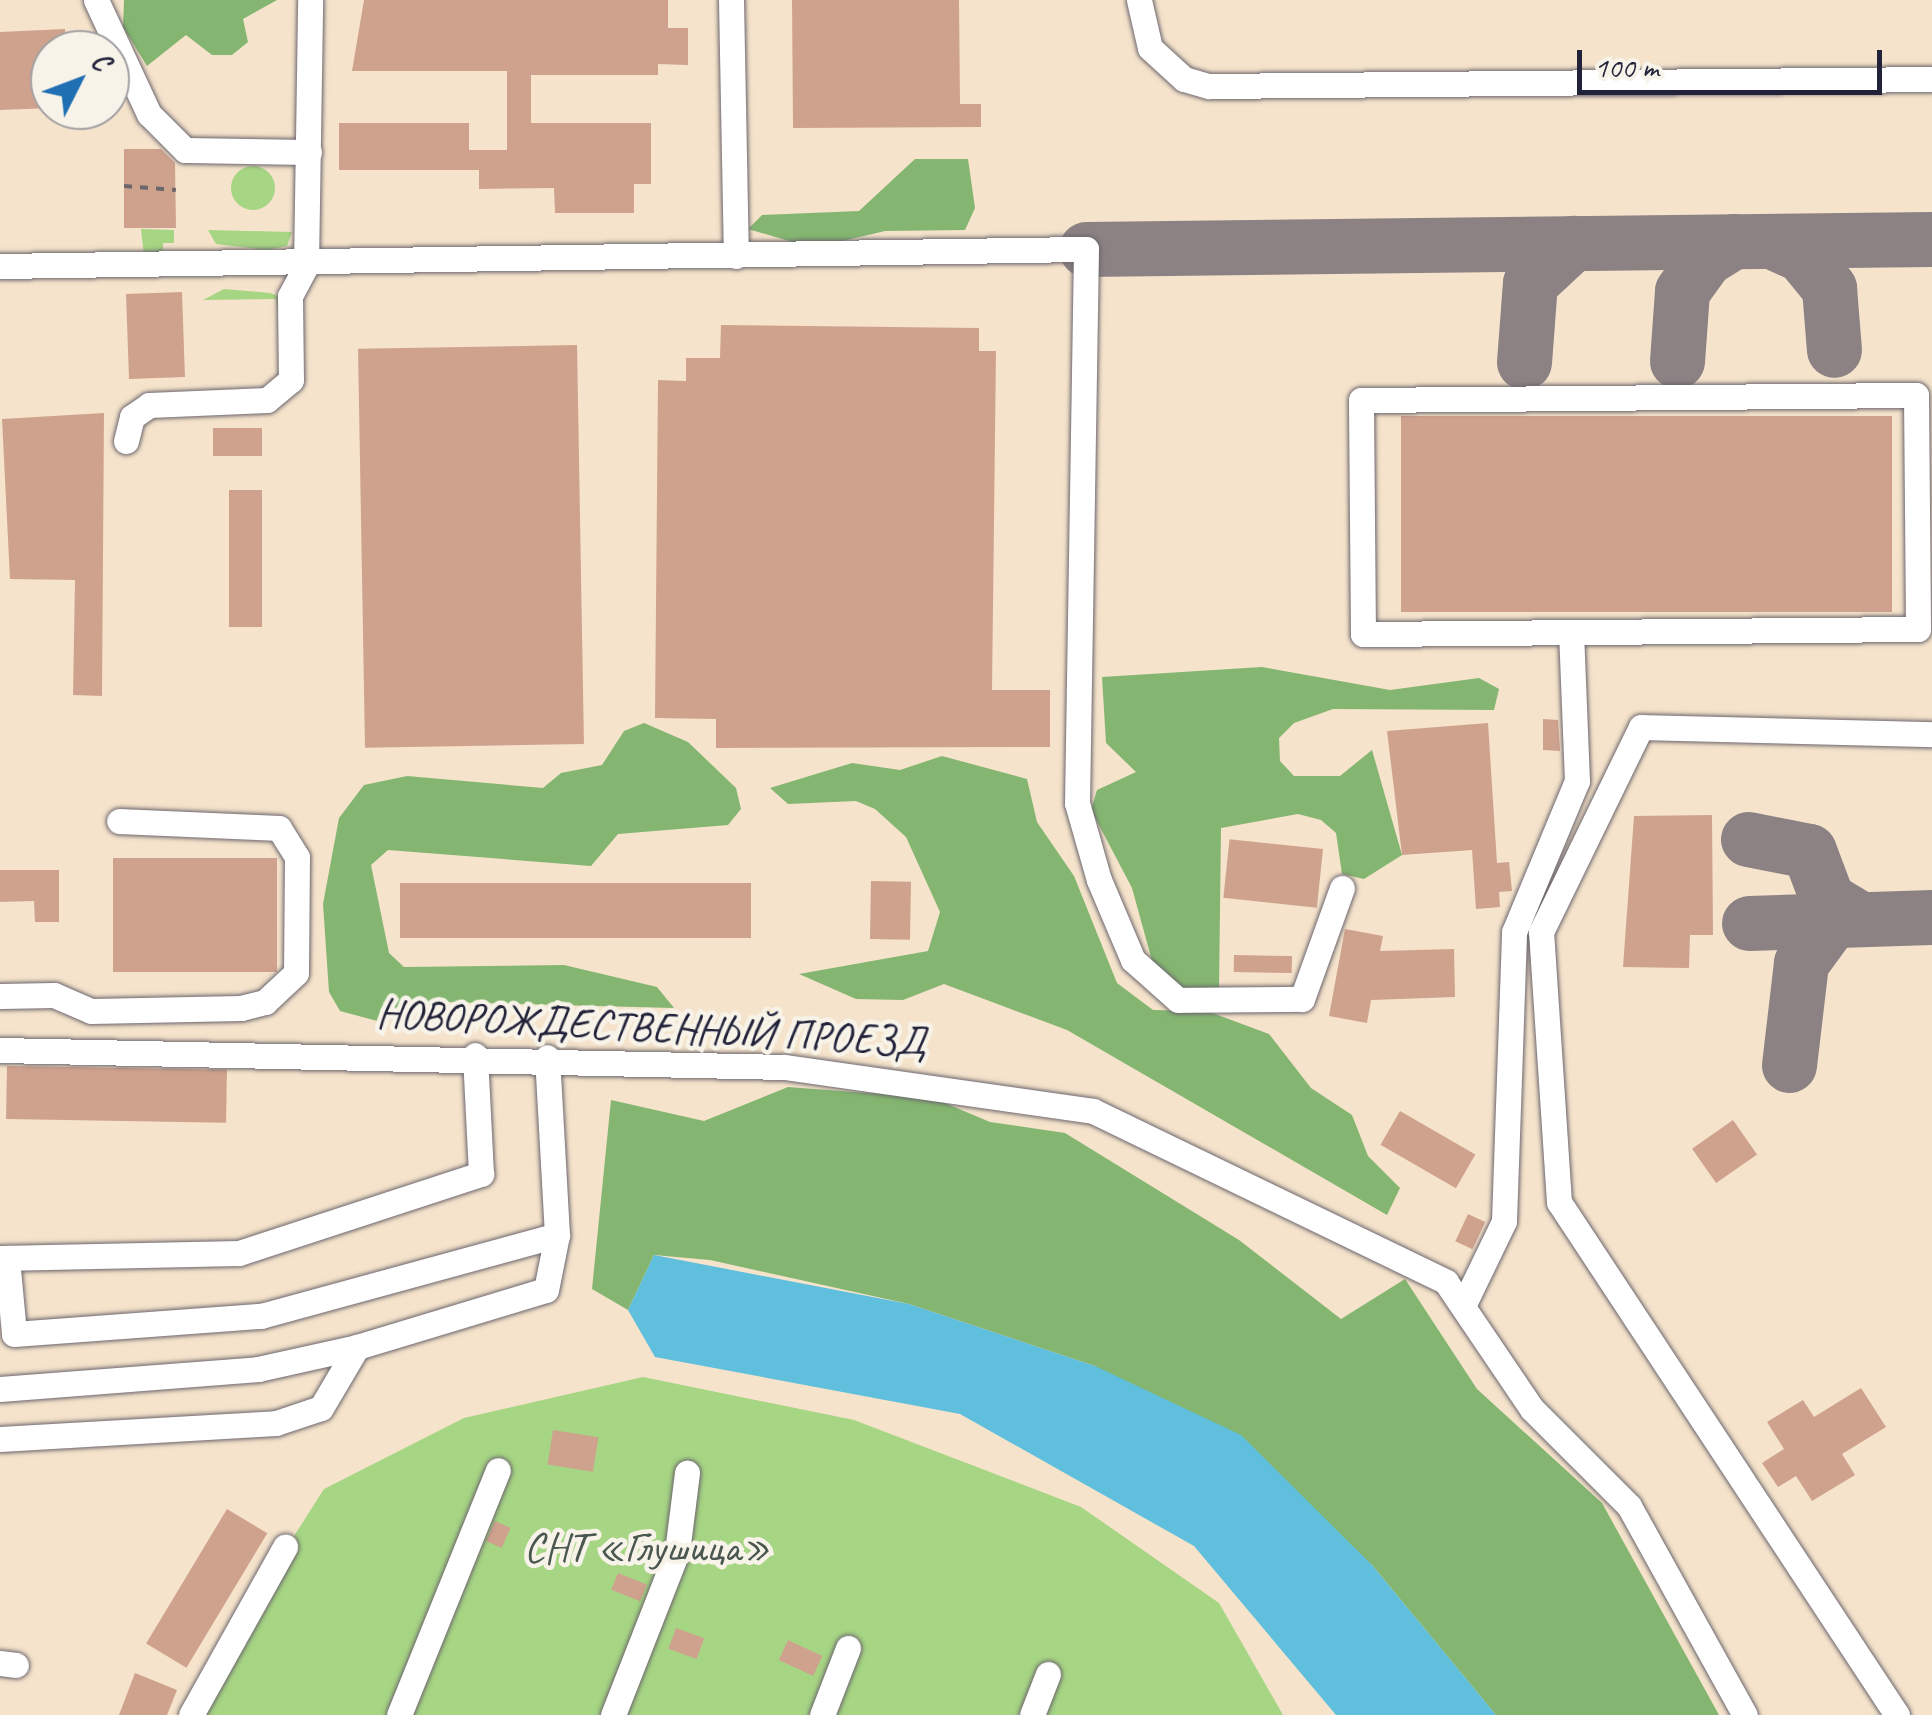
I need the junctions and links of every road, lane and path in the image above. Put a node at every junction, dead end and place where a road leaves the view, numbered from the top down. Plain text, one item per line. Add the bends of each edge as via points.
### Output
1 (96, 0) edge
2 (310, 0) edge
3 (731, 0) edge
4 (1139, 0) edge
5 (1932, 80) edge
6 (309, 152) junction
7 (124, 186) dead end
8 (176, 190) dead end
9 (736, 256) junction
10 (0, 266) edge
11 (306, 266) junction
12 (126, 441) dead end
13 (1571, 632) junction
14 (1932, 734) edge
15 (119, 821) dead end
16 (1342, 888) dead end
17 (0, 996) edge
18 (0, 1050) edge
19 (437, 1054) junction
20 (475, 1055) junction
21 (548, 1057) junction
22 (402, 1074) dead end
23 (557, 1236) junction
24 (3, 1258) edge
25 (1463, 1306) junction
26 (358, 1347) junction
27 (0, 1389) edge
28 (0, 1439) edge
29 (498, 1470) dead end
30 (687, 1473) dead end
31 (285, 1547) dead end
32 (848, 1648) dead end
33 (1048, 1674) dead end
34 (191, 1715) edge
35 (399, 1715) edge
36 (613, 1715) edge
37 (822, 1715) edge
38 (1032, 1715) edge
39 (1745, 1715) edge
40 (1897, 1715) edge

1 - 6 street via 149,114 185,150
2 - 6 street
3 - 9 street
4 - 5 street via 1150,48 1184,79 1209,86
6 - 11 street
7 - 8 path
9 - 11 street
9 - 16 street via 1086,250 1077,803 1098,880 1133,960 1178,1000 1302,999
10 - 11 street
11 - 12 street via 290,296 292,371 282,393 158,402 132,417
13 - 13 street via 1363,634 1360,400 1916,395 1918,629
13 - 25 street via 1577,781 1514,932 1504,1221
14 - 40 street via 1641,727 1542,932 1560,1202
15 - 17 street via 279,828 297,856 296,973 265,1002 241,1008 91,1011 54,996
18 - 19 street, НОВОРОЖДЕСТВЕННЫЙ ПРОЕЗД
19 - 20 street, НОВОРОЖДЕСТВЕННЫЙ ПРОЕЗД
19 - 22 street
20 - 21 street, НОВОРОЖДЕСТВЕННЫЙ ПРОЕЗД
20 - 24 street via 481,1174 239,1253
21 - 23 street
21 - 25 street, НОВОРОЖДЕСТВЕННЫЙ ПРОЕЗД via 784,1067 1093,1110 1446,1282
23 - 24 street via 261,1316 14,1334
23 - 26 street via 546,1290
25 - 39 street, НОВОРОЖДЕСТВЕННЫЙ ПРОЕЗД via 1532,1409 1628,1506
26 - 27 street via 258,1369
26 - 28 street via 321,1408 276,1423
29 - 35 street
30 - 36 street via 677,1552
31 - 34 street
32 - 37 street
33 - 38 street

